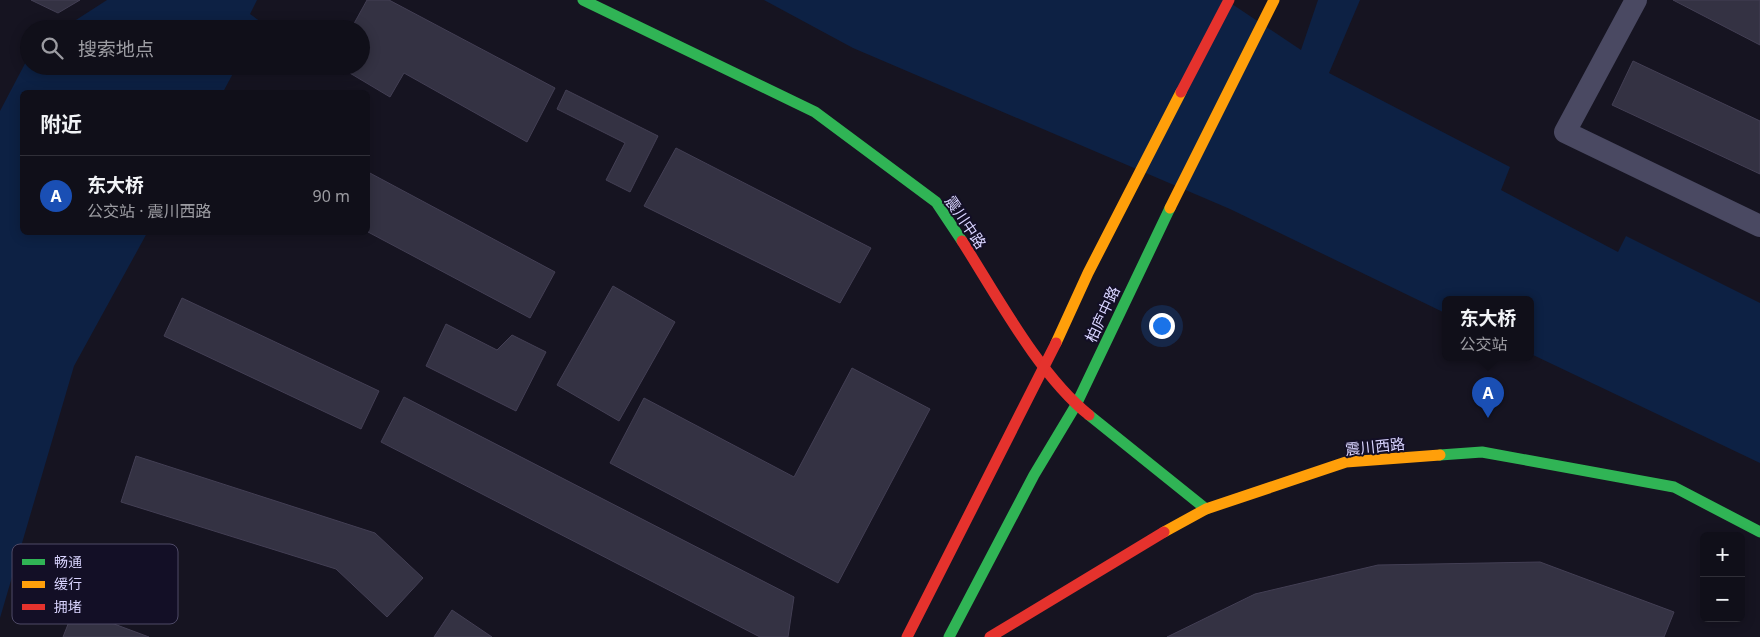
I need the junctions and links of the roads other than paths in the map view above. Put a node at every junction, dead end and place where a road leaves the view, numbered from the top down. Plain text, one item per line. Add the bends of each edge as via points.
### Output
1 (583, 0) edge
2 (1229, 0) edge
3 (1274, 0) edge
4 (1636, 0) edge
5 (1760, 226) edge
6 (1044, 368) junction
7 (1076, 405) junction
8 (1206, 509) junction
9 (1760, 532) edge
10 (907, 637) edge
11 (949, 637) edge
12 (990, 637) edge

1 - 6 street, 震川中路 via 815,112 936,202
2 - 6 street, 柏庐中路 via 1088,273
3 - 7 street, 柏庐中路
4 - 5 street via 1565,132
6 - 7 street, 震川中路
6 - 10 street, 柏庐中路
7 - 8 street, 震川中路
7 - 11 street, 柏庐中路 via 1034,475
8 - 9 street, 震川西路 via 1346,462 1482,452 1674,487
8 - 12 street, 震川西路 via 1134,548

